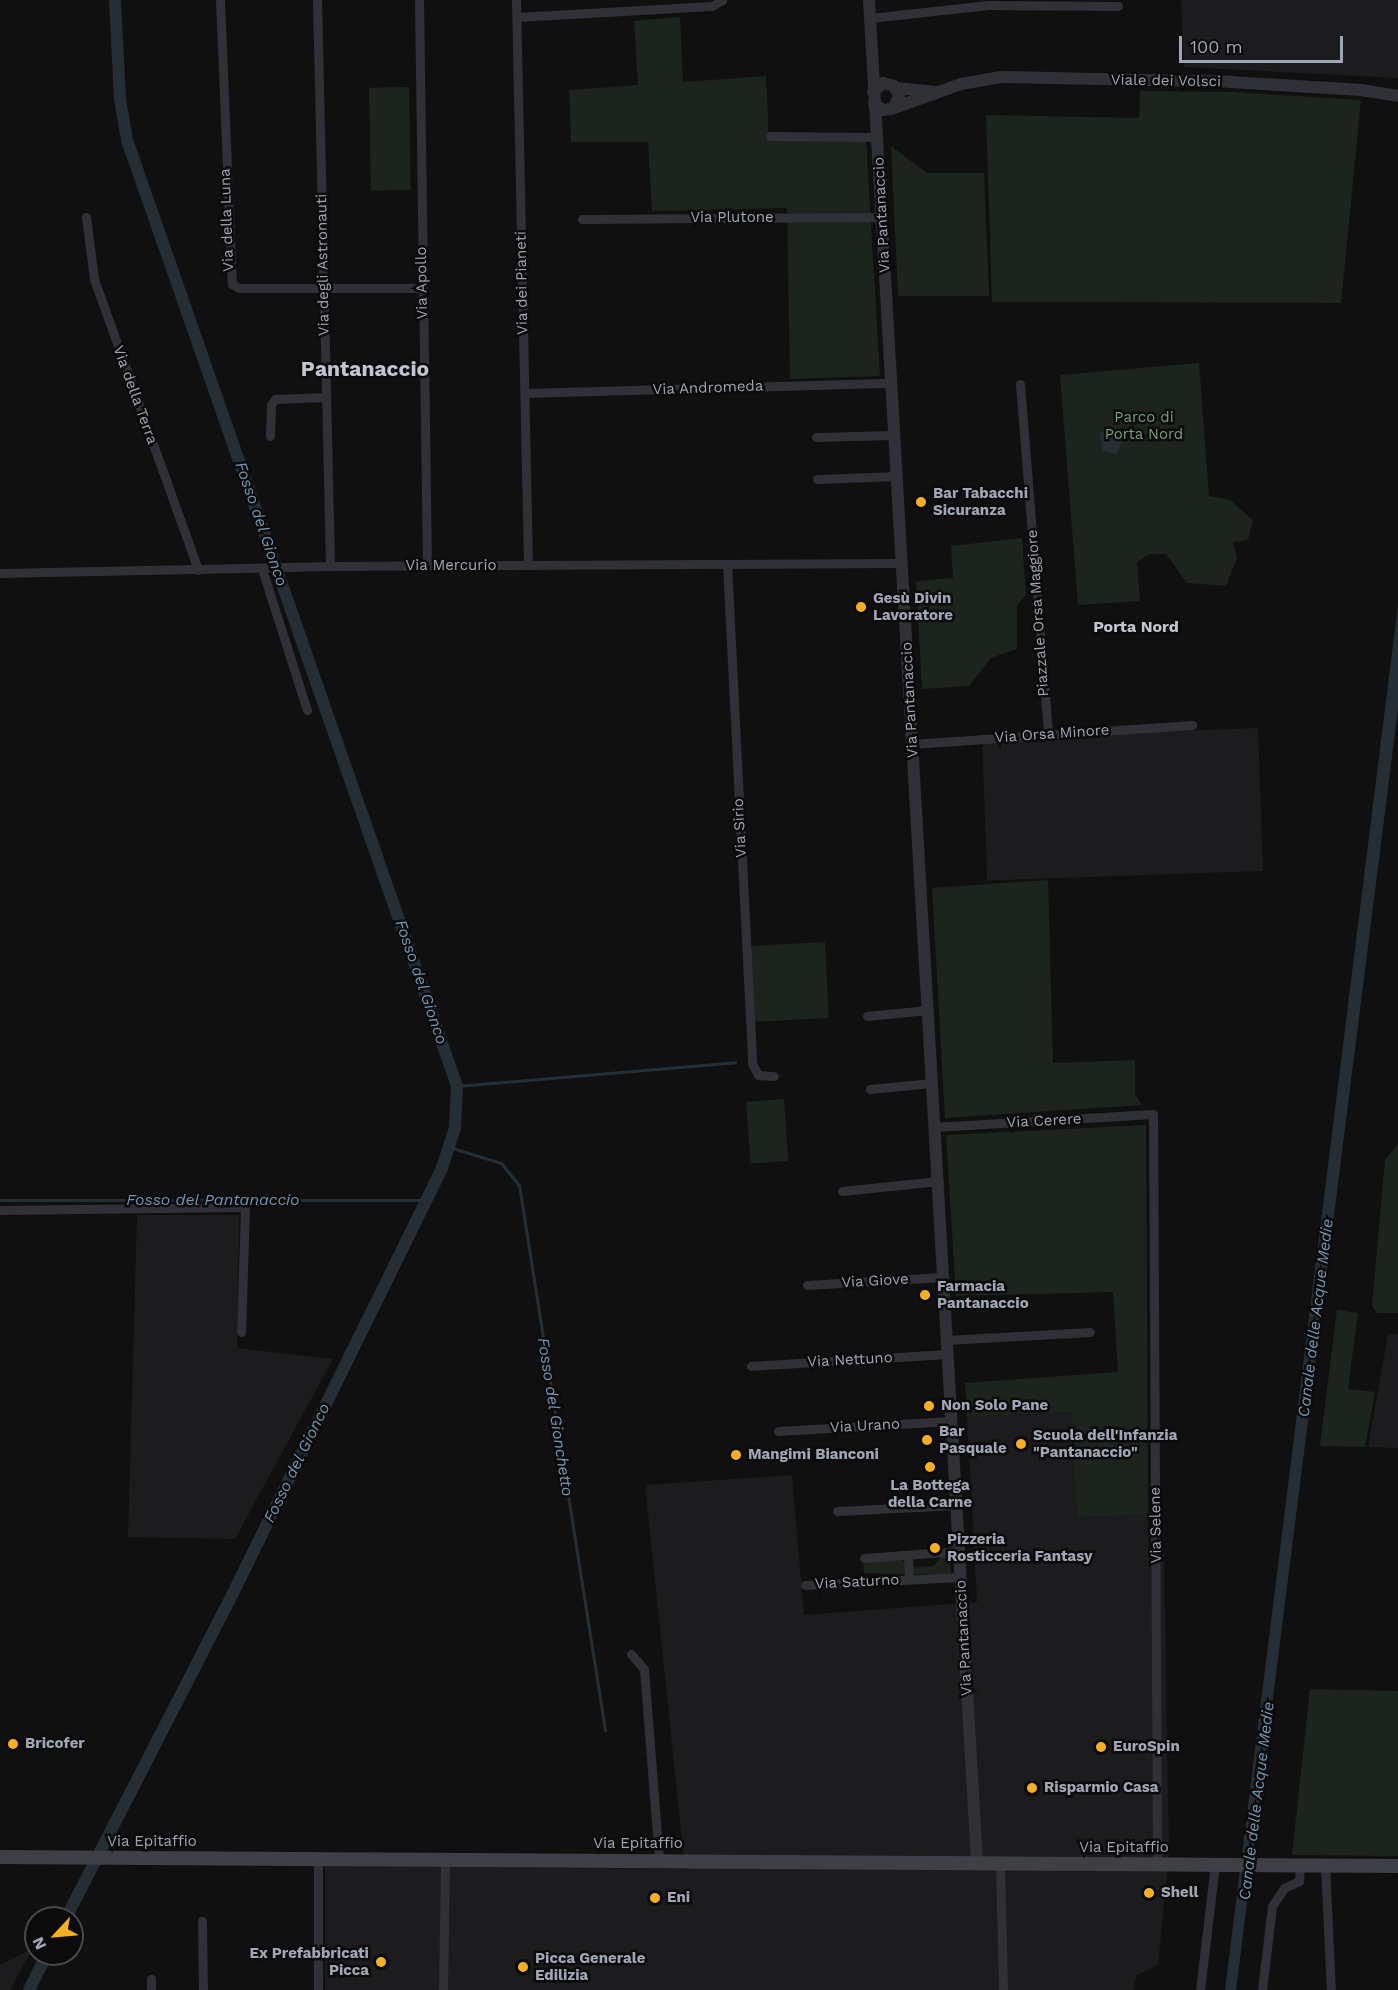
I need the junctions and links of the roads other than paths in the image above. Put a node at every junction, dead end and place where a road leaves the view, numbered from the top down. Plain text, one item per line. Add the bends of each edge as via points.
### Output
1 (220, 0) edge
2 (318, 0) edge
3 (419, 0) edge
4 (516, 0) edge
5 (722, 0) edge
6 (869, 0) edge
7 (1118, 6) dead end
8 (517, 17) junction
9 (870, 18) junction
10 (872, 58) junction
11 (892, 86) junction
12 (936, 92) junction
13 (1398, 96) edge
14 (873, 97) junction
15 (890, 109) junction
16 (770, 136) dead end
17 (877, 137) junction
18 (86, 217) dead end
19 (882, 217) junction
20 (582, 219) dead end
21 (422, 288) junction
22 (323, 289) junction
23 (892, 383) junction
24 (1020, 384) dead end
25 (525, 393) junction
26 (326, 397) junction
27 (894, 435) junction
28 (270, 436) dead end
29 (816, 437) dead end
30 (897, 476) junction
31 (817, 479) dead end
32 (902, 563) junction
33 (727, 564) junction
34 (330, 566) junction
35 (428, 566) junction
36 (528, 566) junction
37 (265, 569) junction
38 (198, 570) junction
39 (0, 573) edge
40 (307, 710) dead end
41 (1192, 725) dead end
42 (1048, 734) junction
43 (912, 744) junction
44 (928, 1010) junction
45 (867, 1016) dead end
46 (774, 1076) dead end
47 (932, 1083) junction
48 (870, 1089) dead end
49 (1153, 1114) joint
50 (934, 1127) junction
51 (938, 1181) junction
52 (842, 1191) dead end
53 (0, 1210) edge
54 (943, 1277) junction
55 (807, 1285) dead end
56 (241, 1332) dead end
57 (1090, 1332) dead end
58 (947, 1340) junction
59 (948, 1354) junction
60 (752, 1366) dead end
61 (951, 1420) junction
62 (778, 1431) dead end
63 (956, 1505) junction
64 (837, 1511) dead end
65 (959, 1551) junction
66 (908, 1556) junction
67 (864, 1558) dead end
68 (960, 1577) junction
69 (909, 1579) junction
70 (805, 1585) dead end
71 (631, 1654) dead end
72 (0, 1857) edge
73 (318, 1858) junction
74 (445, 1859) junction
75 (659, 1861) junction
76 (977, 1864) junction
77 (1000, 1864) junction
78 (1157, 1864) junction
79 (1220, 1864) junction
80 (1300, 1865) junction
81 (1325, 1865) junction
82 (1398, 1866) edge
83 (202, 1921) dead end
84 (151, 1978) dead end
85 (151, 1990) edge
86 (202, 1990) edge
87 (318, 1990) edge
88 (443, 1990) edge
89 (1003, 1990) edge
90 (1200, 1990) edge
91 (1262, 1990) edge
92 (1331, 1990) edge

1 - 22 street, Via della Luna via 229,279 239,288
2 - 22 street, Via degli Astronauti
3 - 21 street, Via Apollo
4 - 8 street, Via dei Pianeti
5 - 8 street via 712,6
6 - 9 street, Via Pantanaccio
7 - 9 street via 988,5
8 - 25 street, Via dei Pianeti
9 - 10 street, Via Pantanaccio
10 - 11 street, Via Pantanaccio
10 - 14 street, Via Pantanaccio
11 - 12 street, Viale dei Volsci
11 - 14 street via 879,85
11 - 15 street, Via Pantanaccio via 899,96
12 - 13 street, Viale dei Volsci via 1001,77 1231,82
12 - 15 street, Viale dei Volsci
14 - 15 street
14 - 17 street, Via Pantanaccio
15 - 17 street, Via Pantanaccio
16 - 17 street
17 - 19 street, Via Pantanaccio
18 - 38 street, Via della Terra via 94,279
19 - 20 street, Via Plutone
19 - 23 street, Via Pantanaccio
21 - 22 street, Via della Luna
21 - 35 street, Via Apollo
22 - 26 street, Via degli Astronauti
23 - 25 street, Via Andromeda
23 - 27 street, Via Pantanaccio
24 - 42 street, Piazzale Orsa Maggiore
25 - 36 street, Via dei Pianeti
26 - 28 street via 275,399 271,405
26 - 34 street, Via degli Astronauti
27 - 29 street
27 - 30 street, Via Pantanaccio
30 - 31 street
30 - 32 street, Via Pantanaccio
32 - 33 street, Via Mercurio
32 - 43 street, Via Pantanaccio
33 - 36 street, Via Mercurio
33 - 46 street, Via Sirio via 752,1063 758,1075
34 - 35 street, Via Mercurio
34 - 37 street, Via Mercurio
35 - 36 street, Via Mercurio
37 - 38 street, Via Mercurio
37 - 40 street
38 - 39 street, Via Mercurio
41 - 42 street, Via Orsa Minore
42 - 43 street, Via Orsa Minore
43 - 44 street, Via Pantanaccio
44 - 45 street
44 - 47 street, Via Pantanaccio
47 - 48 street
47 - 50 street, Via Pantanaccio
49 - 50 street, Via Cerere
49 - 78 street, Via Selene
50 - 51 street, Via Pantanaccio
51 - 52 street
51 - 54 street, Via Pantanaccio
53 - 56 street via 245,1207
54 - 55 street, Via Giove
54 - 58 street, Via Pantanaccio
57 - 58 street
58 - 59 street, Via Pantanaccio
59 - 60 street, Via Nettuno
59 - 61 street, Via Pantanaccio
61 - 62 street, Via Urano
61 - 63 street, Via Pantanaccio
63 - 64 street
63 - 65 street, Via Pantanaccio
65 - 66 street, Via Saturno
65 - 68 street, Via Pantanaccio
66 - 67 street, Via Saturno
66 - 69 street, Via Saturno
68 - 69 street, Via Saturno
68 - 76 street, Via Pantanaccio
69 - 70 street, Via Saturno
71 - 75 street via 644,1669
72 - 73 main road, Via Epitaffio
73 - 74 main road, Via Epitaffio
73 - 87 street
74 - 75 main road, Via Epitaffio
74 - 88 street
75 - 76 main road, Via Epitaffio
76 - 77 main road, Via Epitaffio
77 - 78 main road, Via Epitaffio
77 - 89 street
78 - 79 main road, Via Epitaffio
79 - 80 main road, Via Epitaffio
79 - 90 street
80 - 81 main road, Via Epitaffio
80 - 91 street via 1299,1881 1284,1888 1272,1905
81 - 82 main road, Via Epitaffio
81 - 92 street
83 - 86 street
84 - 85 street

